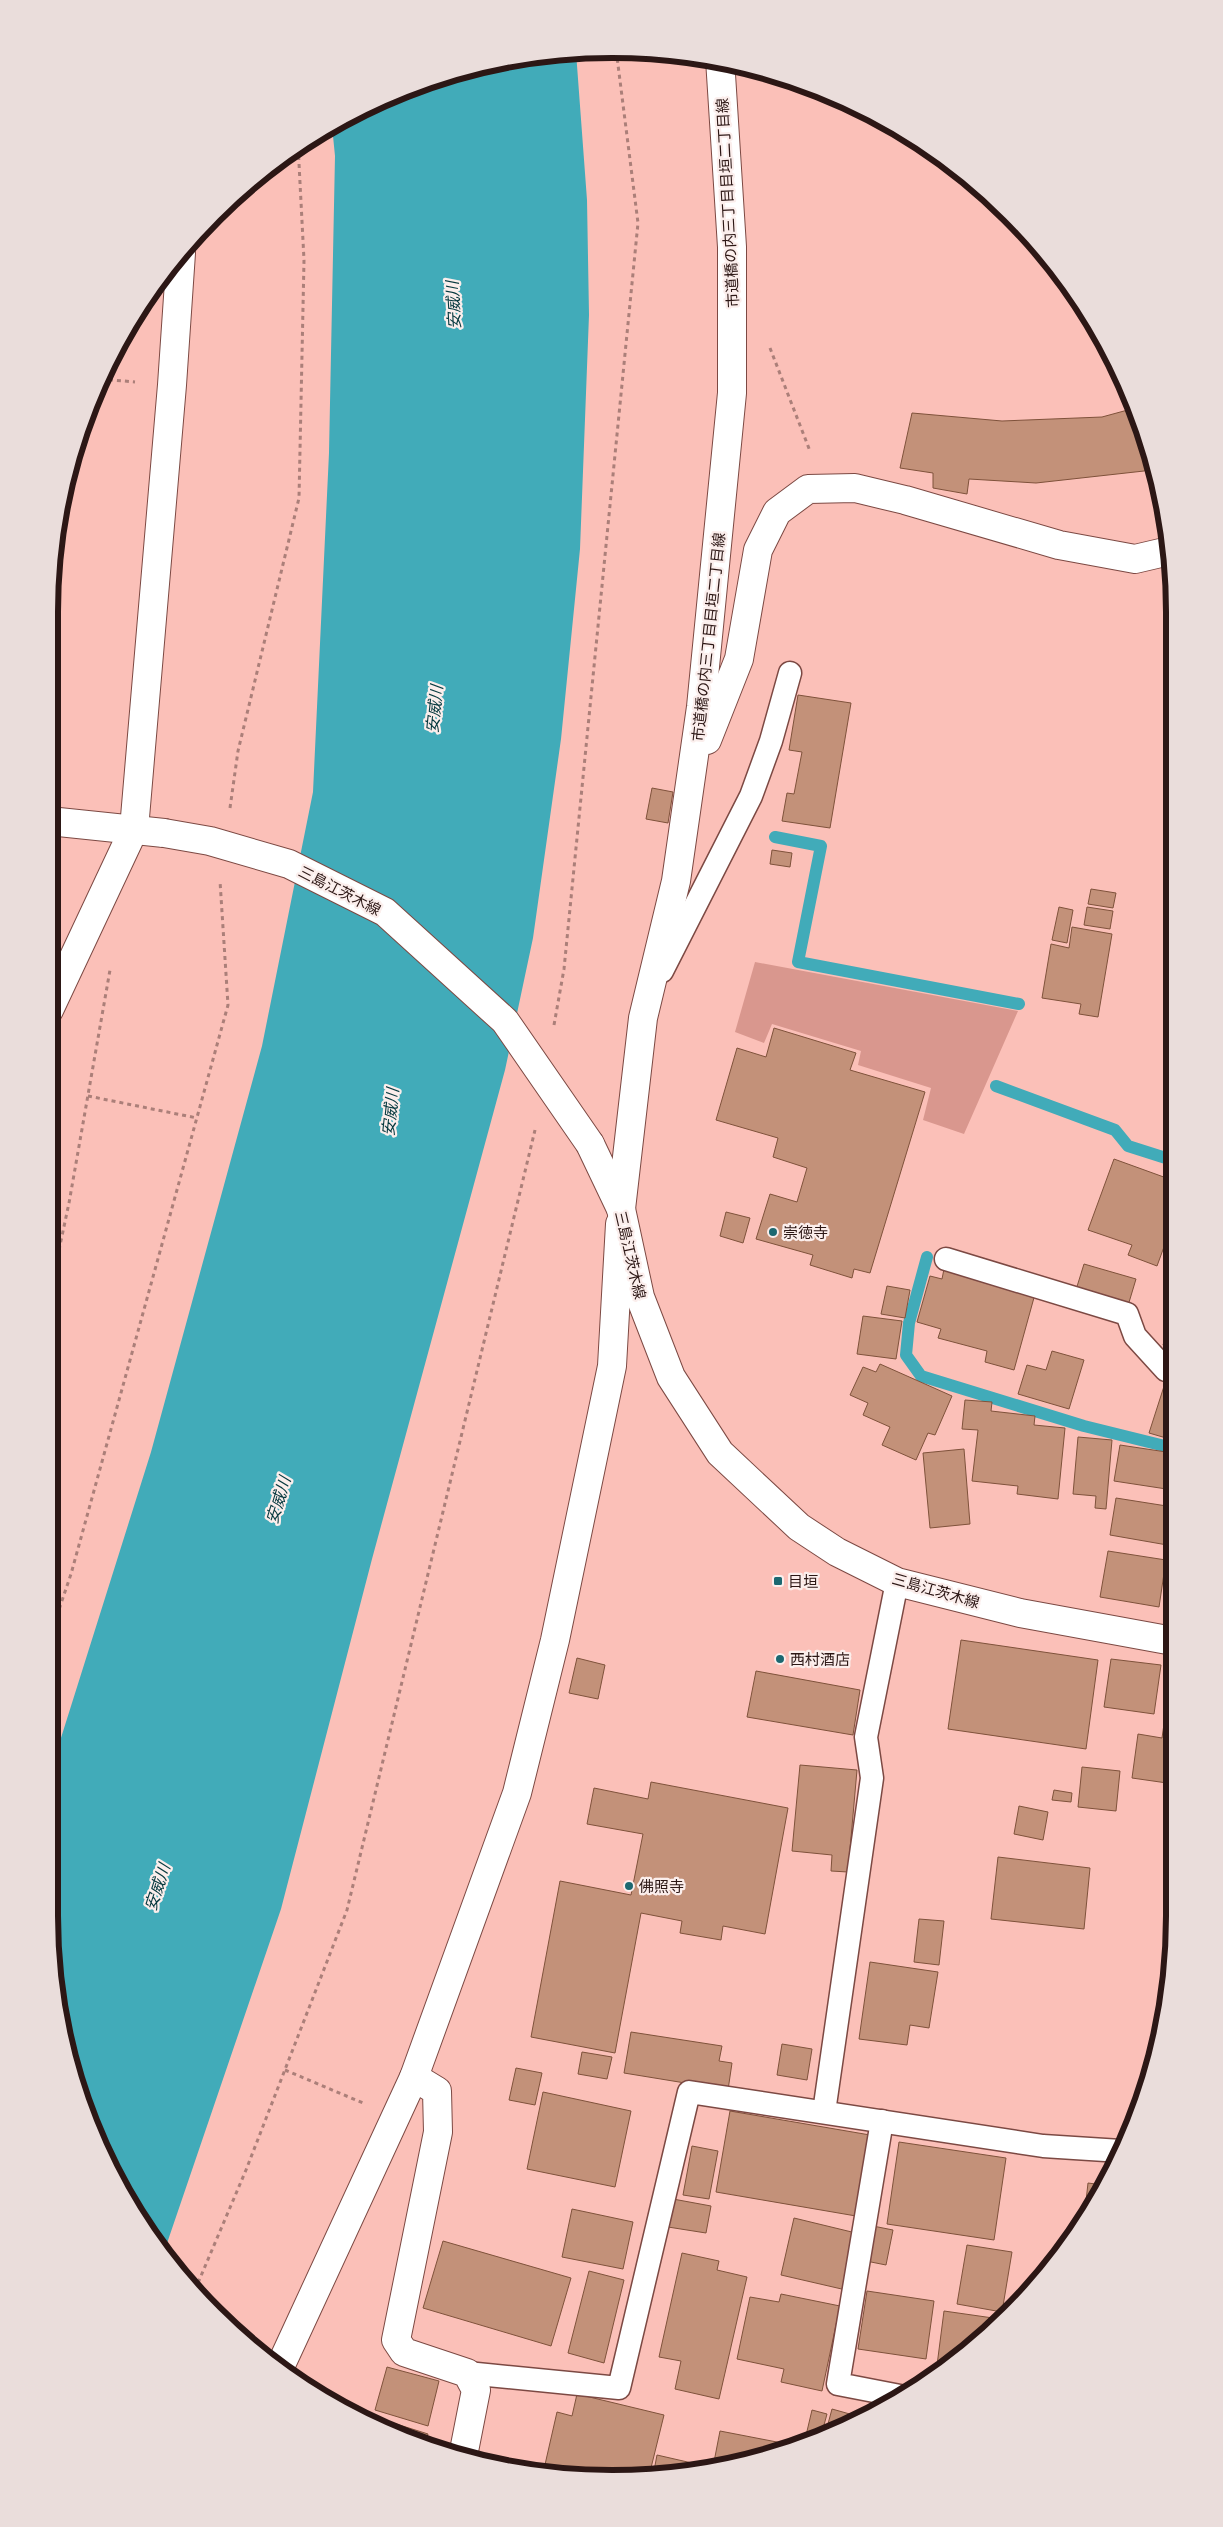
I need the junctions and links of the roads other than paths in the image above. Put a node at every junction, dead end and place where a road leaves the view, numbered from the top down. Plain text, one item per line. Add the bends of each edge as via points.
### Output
1 (721, 68) edge
2 (180, 264) edge
3 (1162, 553) edge
4 (790, 672) dead end
5 (690, 783) junction
6 (58, 822) edge
7 (134, 829) junction
8 (58, 991) edge
9 (649, 996) junction
10 (621, 1209) junction
11 (946, 1259) dead end
12 (1166, 1370) edge
13 (897, 1582) junction
14 (1166, 1640) edge
15 (414, 2077) junction
16 (824, 2112) junction
17 (882, 2121) junction
18 (1113, 2150) edge
19 (283, 2361) edge
20 (467, 2373) junction
21 (890, 2394) edge
22 (464, 2450) edge

1 - 5 street, 市道橋の内三丁目目垣二丁目線 via 732,247 732,393 701,707
2 - 7 street
3 - 5 street via 1135,560 1058,545 855,488 808,489 777,512 758,550 739,659
4 - 9 lane via 771,741 751,796
5 - 9 street, 市道橋の内三丁目目垣二丁目線 via 676,881
6 - 7 street, 三島江茨木線
7 - 8 street
7 - 10 street, 三島江茨木線, bridge via 210,841 289,864 384,912 505,1021 590,1144
9 - 10 street, 市道橋の内三丁目目垣二丁目線 via 643,1018
10 - 13 street, 三島江茨木線 via 640,1297 671,1377 720,1453 798,1527 837,1552
10 - 15 street, 市道橋の内三丁目目垣二丁目線 via 612,1366 555,1640 516,1794
11 - 12 lane via 1126,1314 1135,1336
13 - 14 street, 三島江茨木線 via 1020,1613
13 - 16 lane via 866,1737 872,1778
15 - 19 street, 市道橋の内三丁目目垣二丁目線
15 - 20 street via 437,2091 438,2132 396,2340 404,2352
16 - 17 lane
16 - 20 lane via 689,2092 619,2388
17 - 18 lane via 1043,2146
17 - 21 lane via 838,2384
20 - 22 street via 476,2390

